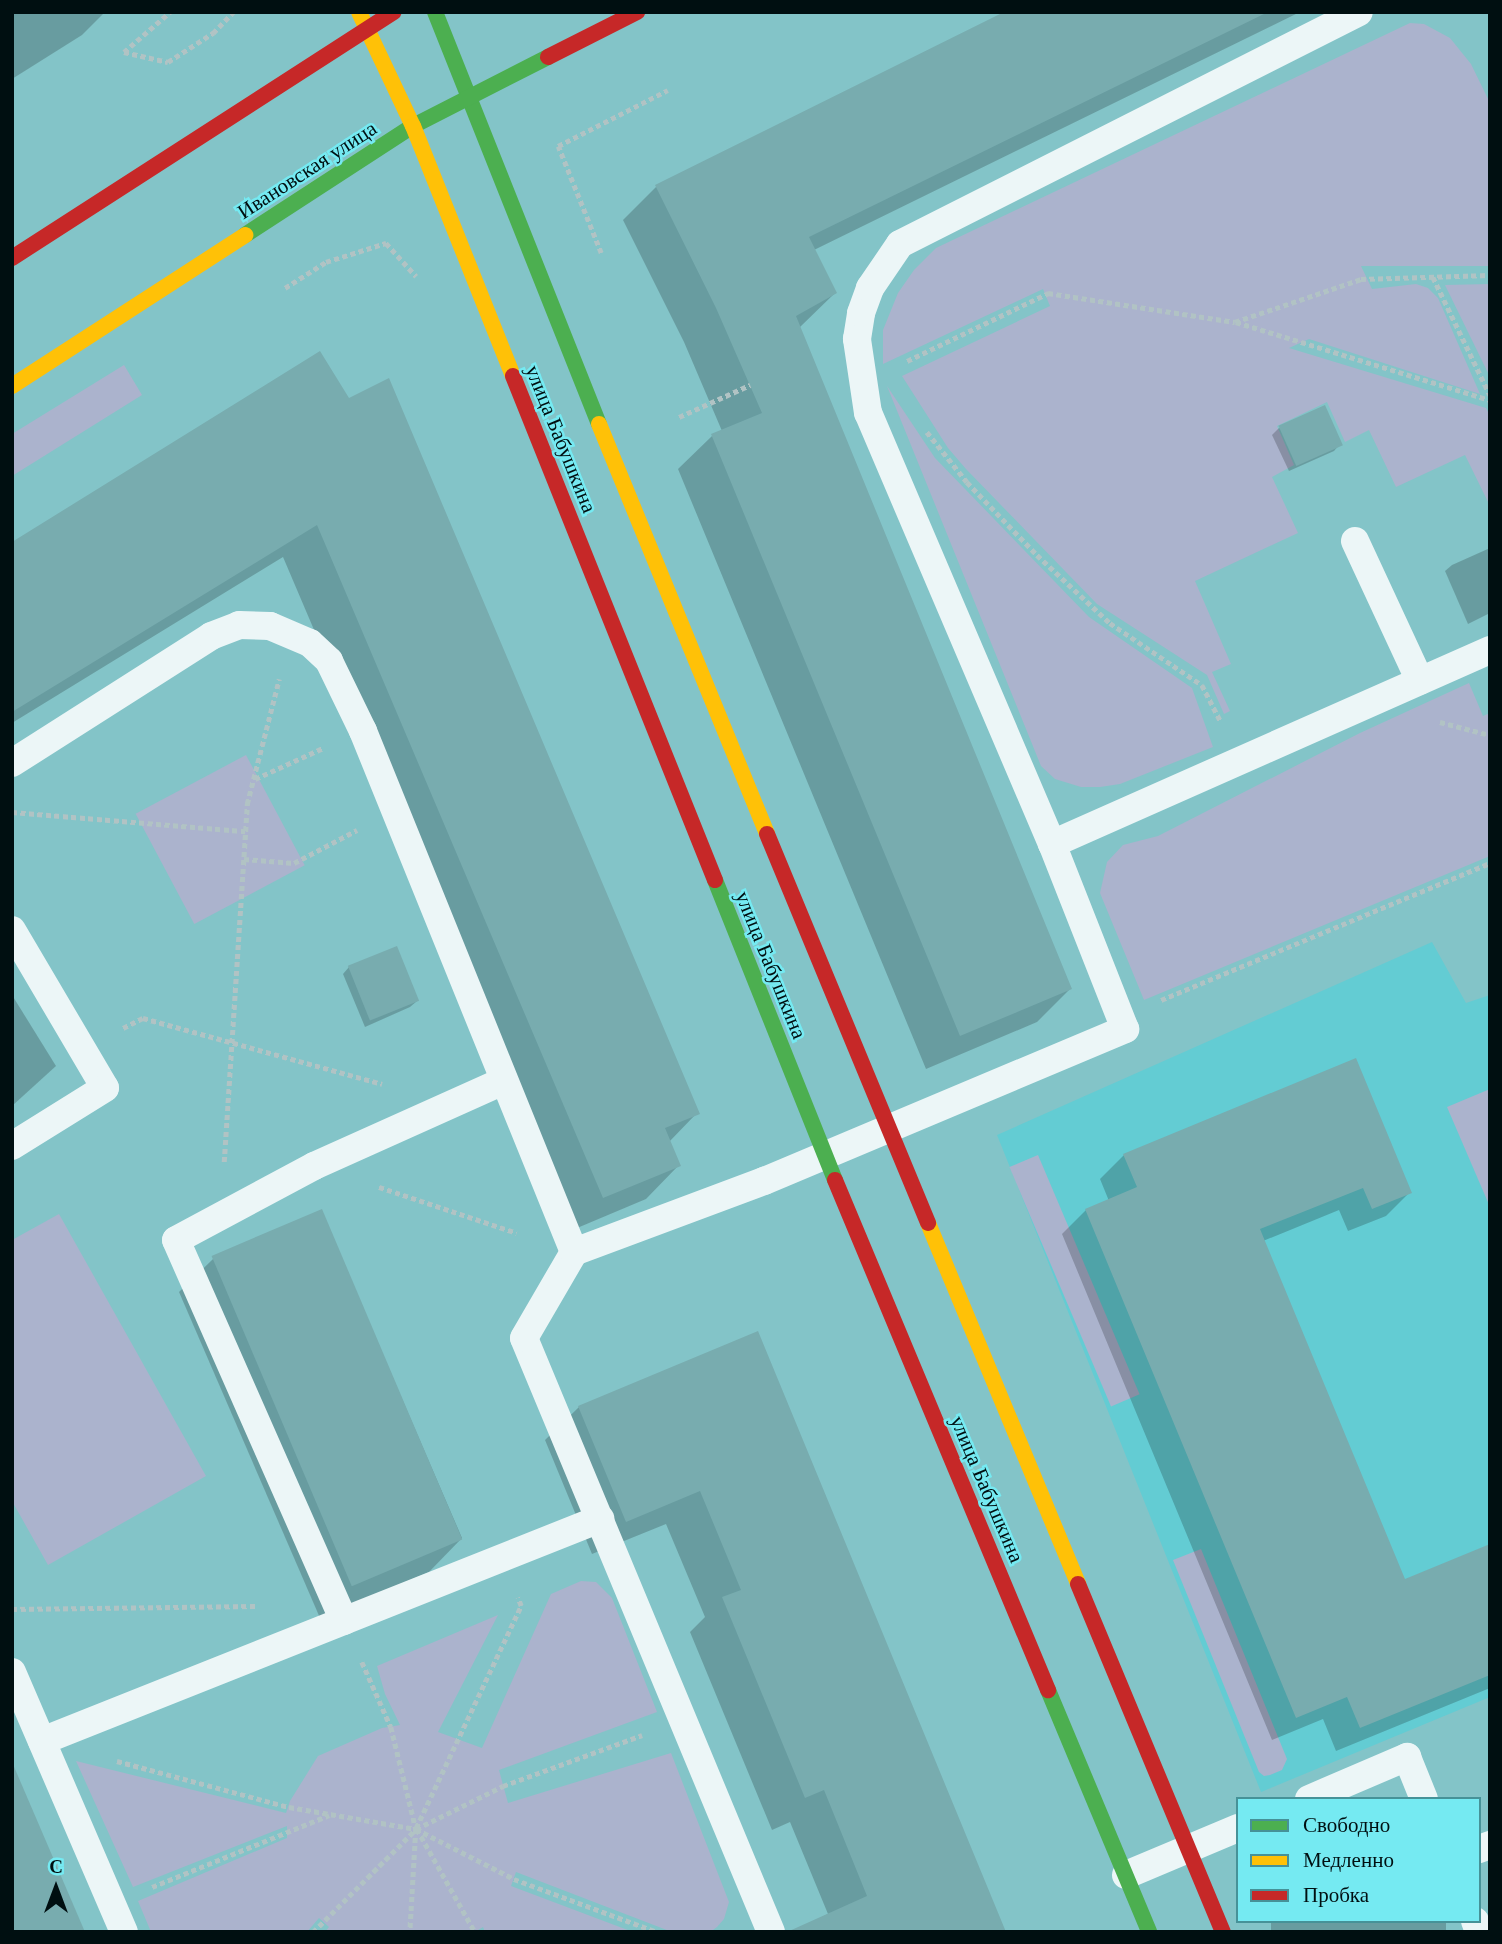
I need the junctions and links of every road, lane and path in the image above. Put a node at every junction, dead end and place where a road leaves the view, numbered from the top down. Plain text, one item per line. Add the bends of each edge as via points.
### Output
1 (170, 12) edge
2 (233, 12) edge
3 (394, 12) edge
4 (435, 12) edge
5 (637, 12) edge
6 (1359, 12) edge
7 (363, 20) edge
8 (667, 90) dead end
9 (468, 96) junction
10 (413, 126) junction
11 (387, 243) dead end
12 (601, 253) dead end
13 (12, 258) edge
14 (1490, 275) edge
15 (1433, 277) junction
16 (285, 289) dead end
17 (1235, 322) junction
18 (862, 383) junction
19 (750, 385) dead end
20 (12, 386) edge
21 (1490, 395) edge
22 (1490, 400) edge
23 (679, 417) dead end
24 (921, 424) dead end
25 (1355, 541) dead end
26 (291, 634) junction
27 (1490, 650) edge
28 (1420, 681) junction
29 (363, 731) junction
30 (1240, 761) junction
31 (12, 763) edge
32 (254, 779) junction
33 (395, 811) junction
34 (12, 812) edge
35 (246, 831) junction
36 (1052, 844) junction
37 (244, 859) junction
38 (1490, 863) edge
39 (12, 930) edge
40 (1197, 985) dead end
41 (231, 1041) junction
42 (82, 1049) junction
43 (503, 1081) junction
44 (450, 1104) junction
45 (888, 1129) junction
46 (12, 1146) edge
47 (825, 1155) junction
48 (314, 1166) junction
49 (220, 1216) junction
50 (574, 1252) junction
51 (600, 1519) junction
52 (504, 1558) junction
53 (269, 1605) dead end
54 (12, 1609) edge
55 (344, 1621) junction
56 (12, 1672) edge
57 (682, 1720) junction
58 (43, 1741) junction
59 (1314, 1797) edge
60 (1423, 1797) edge
61 (330, 1814) junction
62 (416, 1829) junction
63 (1236, 1829) edge
64 (1189, 1849) junction
65 (1126, 1875) junction
66 (113, 1903) junction
67 (124, 1932) edge
68 (313, 1932) edge
69 (410, 1932) edge
70 (475, 1932) edge
71 (657, 1932) edge
72 (771, 1932) edge
73 (1149, 1932) edge
74 (1223, 1932) edge

1 - 2 path via 124,52 169,62 213,33
3 - 7 main road
4 - 9 main road, улица Бабушкина
5 - 9 main road, Ивановская улица
6 - 18 lane via 900,244 870,288 861,313 857,339
7 - 10 main road, улица Бабушкина
7 - 13 main road
8 - 12 path via 558,146
9 - 10 main road, Ивановская улица
9 - 45 main road, улица Бабушкина via 668,598
10 - 20 main road, Ивановская улица
10 - 47 main road, улица Бабушкина
11 - 16 path via 326,262
14 - 15 path
15 - 17 path via 1361,279
15 - 21 path
17 - 18 path via 1048,293
17 - 22 path
18 - 36 lane via 868,413
19 - 23 path
24 - 30 path via 967,482 1110,623 1202,685
25 - 28 lane
26 - 29 lane via 329,660
26 - 31 lane via 270,626 239,625 211,636
26 - 32 path
27 - 28 lane
28 - 30 lane
29 - 32 path
29 - 33 lane
30 - 36 lane
32 - 35 path
33 - 37 path via 294,863
33 - 43 lane
34 - 35 path
35 - 37 path
36 - 45 lane via 1125,1029
37 - 41 path
38 - 40 path
39 - 42 lane
41 - 42 path via 143,1018
41 - 44 path
41 - 49 path
42 - 46 lane via 105,1088
43 - 44 lane
43 - 50 lane
44 - 48 lane
45 - 47 lane
45 - 64 main road, улица Бабушкина
47 - 50 lane
47 - 65 main road, улица Бабушкина
48 - 49 lane
48 - 50 path
49 - 55 lane via 176,1240
50 - 51 lane via 524,1338
51 - 52 lane
51 - 57 lane
52 - 55 lane
52 - 62 path via 521,1606
53 - 54 path
55 - 58 lane
55 - 62 path via 391,1727
56 - 58 lane
57 - 62 path via 503,1786
57 - 72 lane
58 - 61 path
58 - 66 lane
59 - 60 lane via 1408,1757
61 - 62 path
61 - 66 path
62 - 68 path
62 - 69 path
62 - 70 path
62 - 71 path via 514,1879
63 - 64 lane
64 - 65 lane
64 - 74 main road, улица Бабушкина
65 - 73 main road, улица Бабушкина
66 - 67 lane

